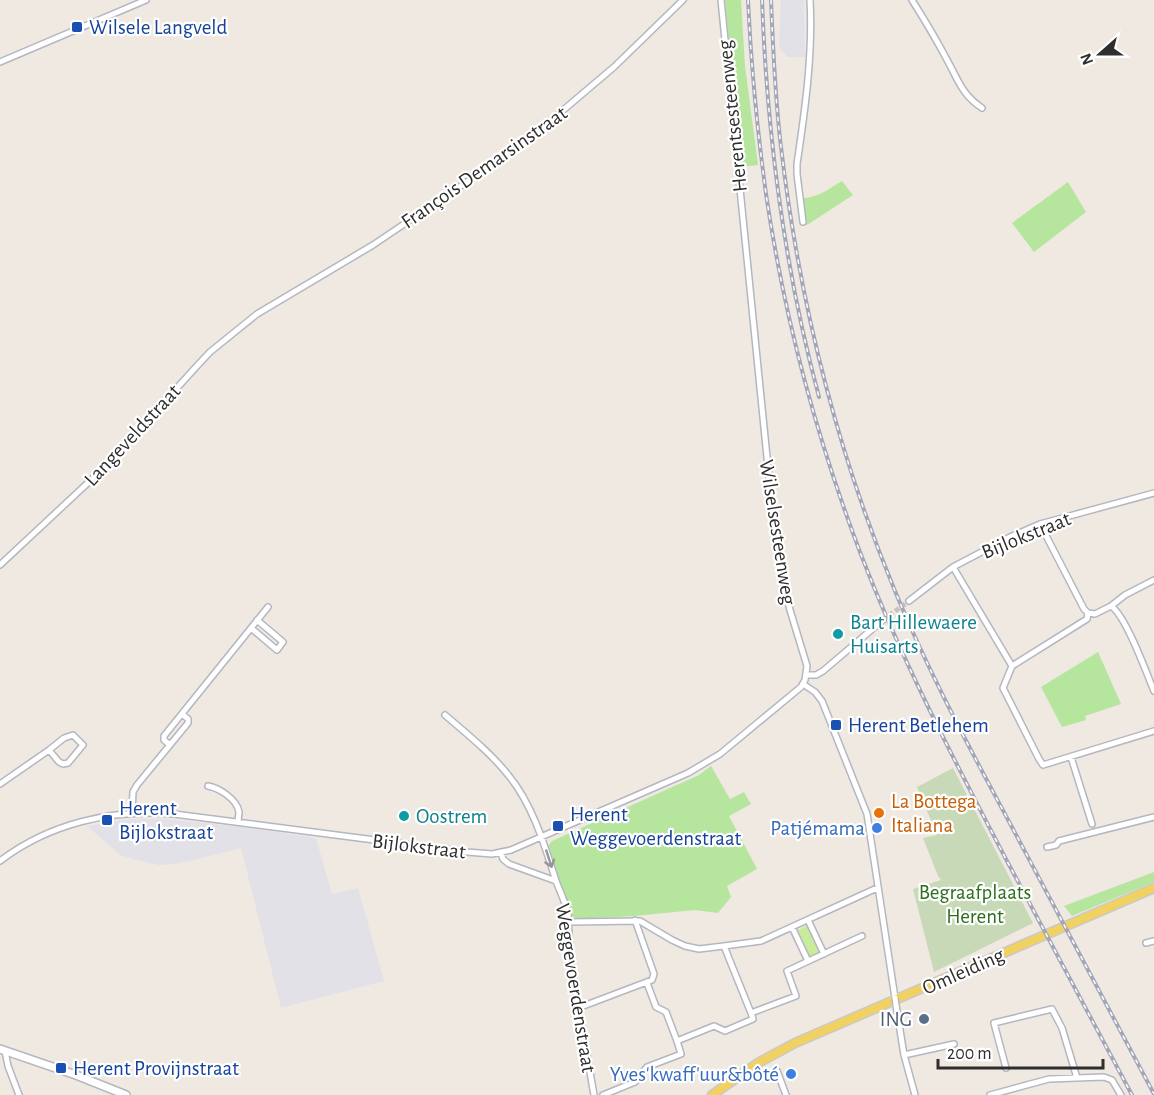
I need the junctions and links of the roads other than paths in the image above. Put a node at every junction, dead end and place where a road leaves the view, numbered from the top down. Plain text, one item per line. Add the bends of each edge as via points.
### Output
1 (147, 0) edge
2 (682, 0) edge
3 (721, 0) edge
4 (810, 0) edge
5 (912, 0) edge
6 (0, 62) edge
7 (982, 108) dead end
8 (803, 222) dead end
9 (744, 233) joint
10 (267, 308) joint
11 (1154, 493) edge
12 (1040, 524) junction
13 (0, 566) edge
14 (953, 567) junction
15 (1154, 580) edge
16 (909, 601) tunnel mouth
17 (1111, 606) junction
18 (268, 607) dead end
19 (1088, 613) junction
20 (257, 620) junction
21 (883, 620) tunnel mouth
22 (251, 628) junction
23 (1012, 666) junction
24 (806, 675) junction
25 (803, 684) junction
26 (1154, 691) edge
27 (182, 714) junction
28 (446, 715) dead end
29 (1154, 731) edge
30 (170, 745) junction
31 (49, 750) junction
32 (1071, 758) junction
33 (0, 784) edge
34 (208, 786) dead end
35 (132, 813) junction
36 (1154, 817) edge
37 (238, 822) junction
38 (1092, 824) dead end
39 (542, 837) junction
40 (1047, 848) dead end
41 (501, 853) junction
42 (0, 861) edge
43 (556, 881) junction
44 (877, 888) junction
45 (1154, 888) edge
46 (1154, 893) edge
47 (635, 920) junction
48 (808, 920) junction
49 (569, 922) junction
50 (792, 927) junction
51 (862, 936) dead end
52 (1154, 941) edge
53 (1146, 943) dead end
54 (724, 946) junction
55 (824, 954) junction
56 (808, 962) junction
57 (647, 983) junction
58 (578, 1008) junction
59 (751, 1013) junction
60 (677, 1041) junction
61 (954, 1044) dead end
62 (3, 1050) edge
63 (904, 1055) junction
64 (1006, 1068) dead end
65 (777, 1071) dead end
66 (1077, 1078) junction
67 (19, 1095) edge
68 (126, 1095) edge
69 (594, 1095) edge
70 (603, 1095) edge
71 (712, 1095) edge
72 (720, 1095) edge
73 (786, 1095) edge
74 (915, 1095) edge
75 (990, 1095) edge
76 (1121, 1095) edge

1 - 6 street
2 - 10 street, François Demarsinstraat via 614,68 548,123 373,245
3 - 9 street, Herentsesteenweg
4 - 8 street via 810,49 797,164
5 - 7 street via 963,91
9 - 24 street, Wilselsesteenweg via 779,566 806,661
10 - 13 street, Langeveldstraat via 210,352 108,465
11 - 12 street, Bijlokstraat
12 - 14 street, Bijlokstraat
12 - 19 street
14 - 16 street, Bijlokstraat
14 - 23 street
15 - 17 street
17 - 19 street
17 - 26 street via 1130,635
18 - 20 street
19 - 23 street via 1087,619
20 - 22 street
20 - 22 street via 283,642 277,650
21 - 24 street via 823,671
22 - 27 street
23 - 32 street via 1003,688 1039,759 1043,765
24 - 25 street, Wilselsesteenweg
25 - 39 street, Bijlokstraat via 707,763
25 - 44 street via 822,701 861,798
27 - 30 street via 188,723
27 - 30 street via 164,736
28 - 39 street, Weggevoerdenstraat via 512,778
29 - 32 street
30 - 35 street via 133,792
31 - 31 street via 74,735 82,745 63,764
31 - 33 street
32 - 38 street
34 - 37 street via 233,801 238,808
35 - 37 street, Bijlokstraat
35 - 42 street, Bijlokstraat via 57,830
36 - 40 street via 1059,841
37 - 41 street, Bijlokstraat
39 - 41 street, Bijlokstraat
39 -> 43 street, Weggevoerdenstraat
41 - 43 street, Weggevoerdenstraat via 509,864
43 - 49 street, Weggevoerdenstraat
44 - 48 street
44 - 63 street, bridge
45 - 71 main road, Omleiding via 795,1043
46 - 72 main road, Omleiding via 796,1047
47 - 49 street
47 - 54 street via 685,946
47 - 57 street via 654,974
48 - 50 street
48 - 55 street
49 - 58 street, Weggevoerdenstraat
50 - 54 street via 761,941
50 - 56 street
51 - 55 street
52 - 53 street
54 - 59 street
55 - 56 street
56 - 59 street via 787,972 796,996
57 - 58 street
57 - 60 street via 656,1007 666,1012
58 - 69 street, Weggevoerdenstraat
59 - 60 street via 753,1019 725,1031 714,1026
60 - 70 street via 681,1054 648,1067 635,1082
61 - 63 street
62 - 67 street
62 - 68 street
63 - 74 street
64 - 66 street via 994,1023 1052,1009
65 - 73 street
66 - 75 street via 1049,1079
66 - 76 street via 1108,1078

